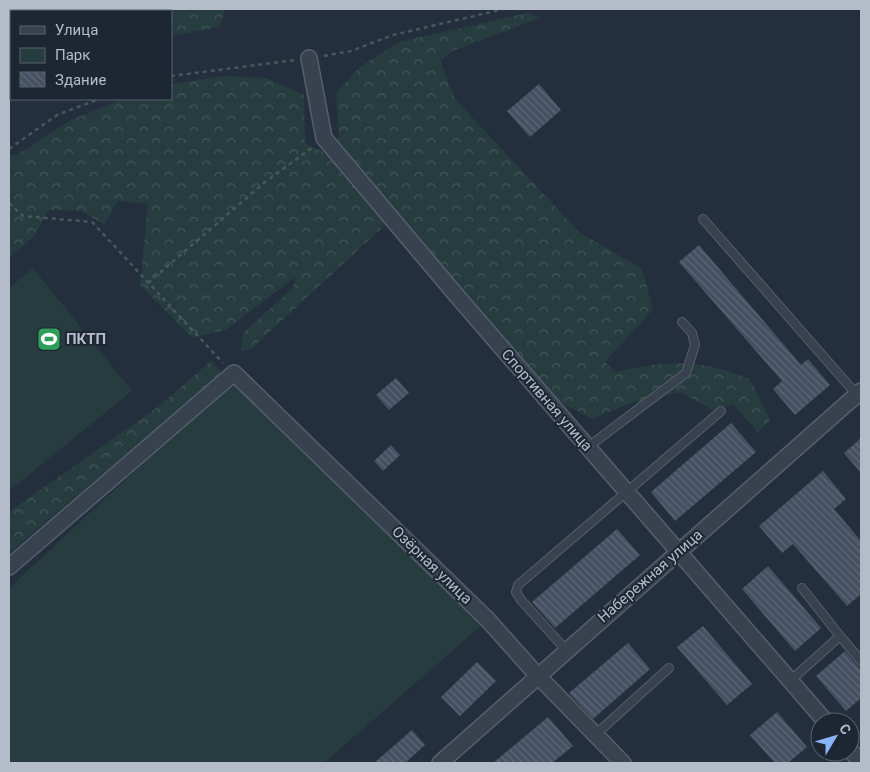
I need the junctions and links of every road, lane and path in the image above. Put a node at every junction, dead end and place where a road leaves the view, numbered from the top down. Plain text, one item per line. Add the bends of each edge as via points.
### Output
1 (504, 9) edge
2 (309, 58) junction
3 (172, 76) edge
4 (96, 100) edge
5 (324, 138) junction
6 (9, 149) edge
7 (9, 202) edge
8 (703, 218) dead end
9 (148, 283) junction
10 (682, 322) dead end
11 (234, 373) junction
12 (859, 393) edge
13 (721, 411) dead end
14 (588, 447) junction
15 (626, 492) junction
16 (678, 551) junction
17 (9, 567) edge
18 (802, 588) dead end
19 (840, 636) junction
20 (566, 650) junction
21 (861, 661) edge
22 (670, 668) dead end
23 (537, 675) junction
24 (790, 681) junction
25 (817, 712) edge
26 (596, 735) junction
27 (440, 763) edge
28 (623, 763) edge

1 - 2 path via 394,35 351,51
2 - 3 path
2 - 5 street, Спортивная улица
4 - 6 path via 57,115
5 - 9 path via 265,182
5 - 14 street, Спортивная улица
7 - 9 path via 22,216 92,222
8 - 12 lane
9 - 11 path
10 - 14 lane via 692,333 696,345 686,373
11 - 17 street
11 - 23 street, Озёрная улица via 488,620
12 - 16 street, Набережная улица
13 - 15 lane
14 - 15 street, Спортивная улица
15 - 16 street, Спортивная улица
15 - 20 lane via 518,585 516,592 520,600
16 - 20 street, Набережная улица
16 - 24 street, Спортивная улица
18 - 19 lane
19 - 21 lane
19 - 24 lane
20 - 23 street, Набережная улица
22 - 26 lane
23 - 26 street, Озёрная улица
23 - 27 street, Набережная улица
24 - 25 street, Спортивная улица
26 - 28 street, Озёрная улица

